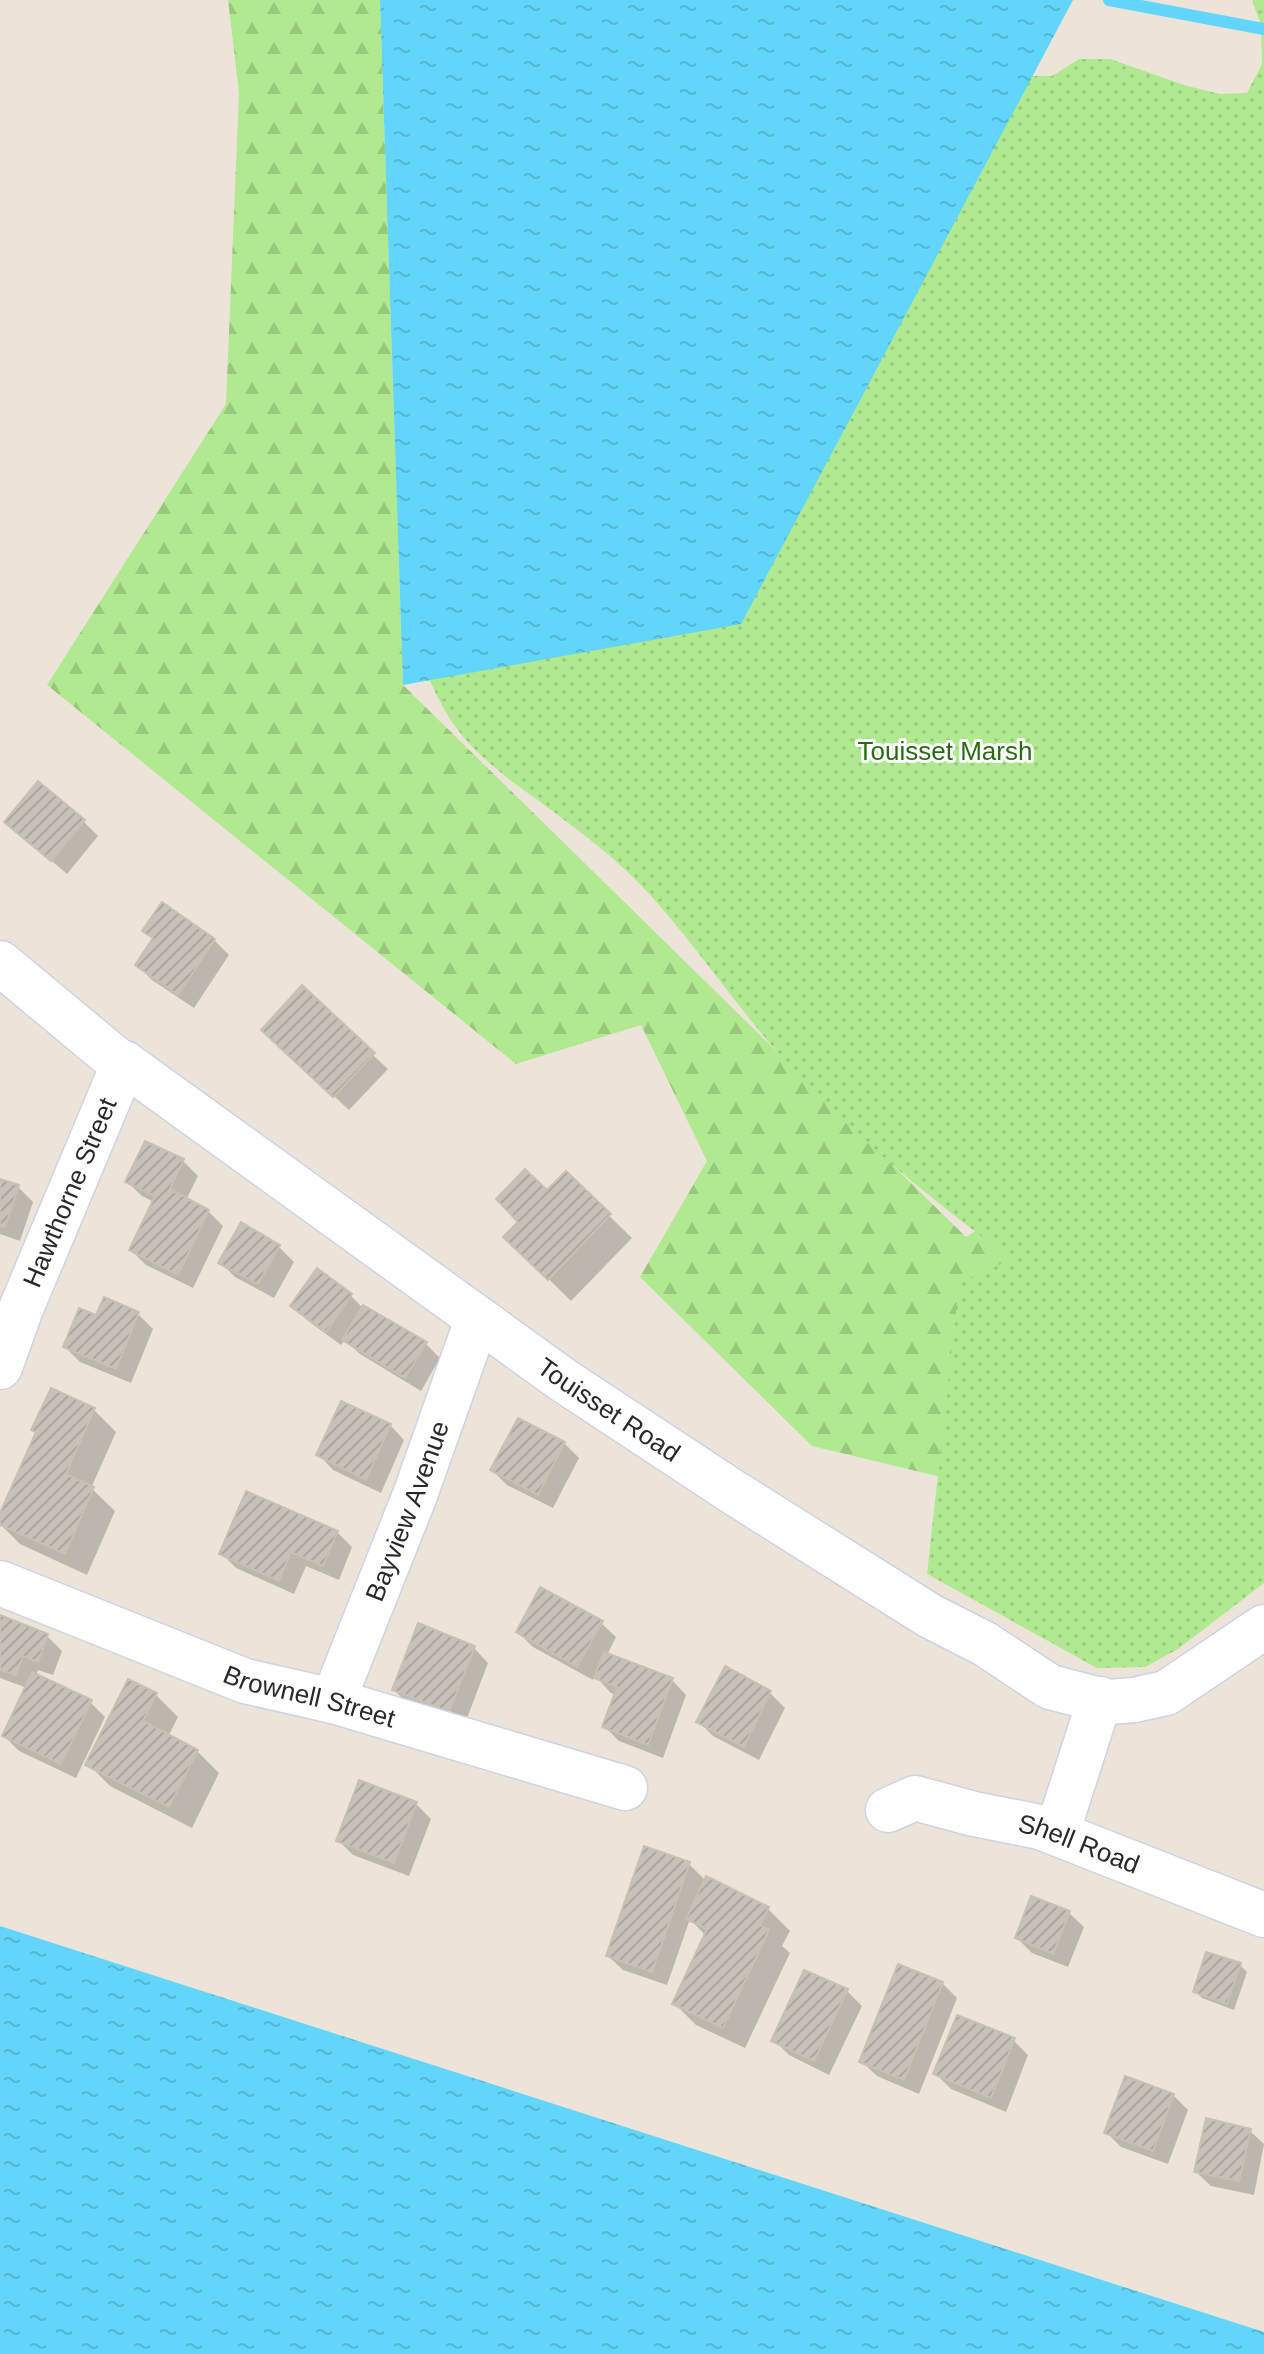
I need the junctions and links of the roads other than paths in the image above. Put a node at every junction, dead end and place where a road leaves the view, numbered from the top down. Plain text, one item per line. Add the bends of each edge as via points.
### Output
1 (0, 963) edge
2 (124, 1063) junction
3 (477, 1320) junction
4 (0, 1367) edge
5 (0, 1583) edge
6 (1264, 1627) edge
7 (1100, 1699) junction
8 (333, 1701) junction
9 (625, 1788) dead end
10 (888, 1810) dead end
11 (1057, 1833) junction
12 (1264, 1915) edge

1 - 2 street, Touisset Road
2 - 3 street, Touisset Road
2 - 4 street, Hawthorne Street
3 - 7 street, Touisset Road via 720,1484 930,1616 1050,1687
3 - 8 street, Bayview Avenue
5 - 8 street, Brownell Street via 245,1681
6 - 7 street, Touisset Road via 1166,1693 1134,1700
7 - 11 street
8 - 9 street, Brownell Street
10 - 11 street, Shell Road via 915,1798
11 - 12 street, Shell Road

